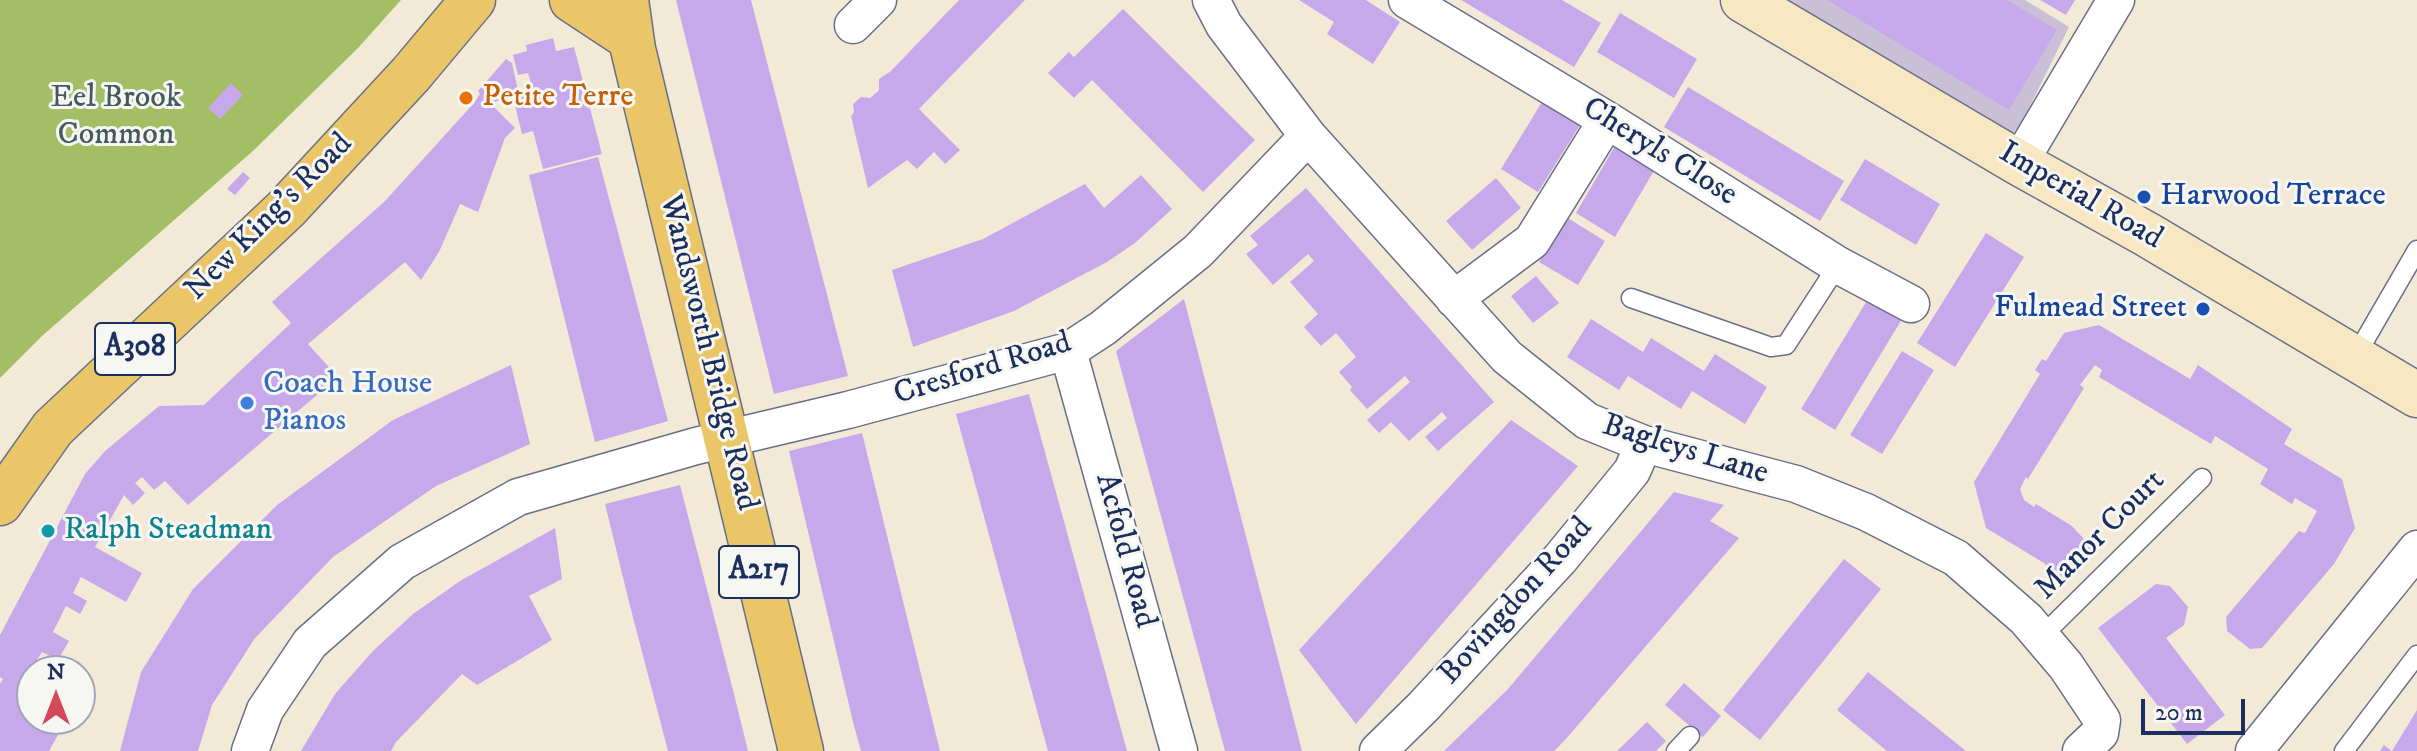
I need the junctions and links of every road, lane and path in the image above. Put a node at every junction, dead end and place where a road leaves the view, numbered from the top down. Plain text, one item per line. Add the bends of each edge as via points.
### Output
1 (572, 0) edge
2 (1211, 0) edge
3 (1407, 0) edge
4 (1743, 0) edge
5 (2116, 0) edge
6 (473, 4) edge
7 (622, 20) edge
8 (1607, 120) junction
9 (1308, 136) junction
10 (2019, 163) junction
11 (2417, 250) edge
12 (1838, 265) junction
13 (1631, 298) dead end
14 (1454, 299) junction
15 (1911, 304) dead end
16 (1068, 351) junction
17 (2355, 357) junction
18 (2417, 395) edge
19 (727, 437) junction
20 (1644, 444) junction
21 (2202, 478) dead end
22 (0, 503) edge
23 (2417, 549) edge
24 (2041, 637) junction
25 (2417, 655) edge
26 (1690, 736) dead end
27 (2090, 742) edge
28 (250, 751) edge
29 (801, 751) edge
30 (1179, 751) edge
31 (1378, 751) edge
32 (1676, 751) edge
33 (2254, 751) edge
34 (2344, 751) edge

1 - 7 main road
2 - 9 street, Bagleys Lane
3 - 8 street, Cheryls Close
4 - 10 street, Imperial Road
5 - 10 street
6 - 22 main road, New King's Road / A308 via 286,209 53,428
7 - 19 main road, Wandsworth Bridge Road / A217
8 - 12 street, Cheryls Close
8 - 14 street via 1532,241
9 - 14 street, Bagleys Lane
9 - 16 street, Cresford Road via 1198,251
10 - 17 street, Imperial Road
11 - 17 lane
12 - 13 lane via 1786,345 1771,347
12 - 15 street, Cheryls Close
14 - 20 street, Bagleys Lane via 1507,357 1587,421
16 - 19 street, Cresford Road
16 - 30 street, Acfold Road
17 - 18 street, Imperial Road
19 - 28 street, Cresford Road via 518,497 402,562 310,643 265,710
19 - 29 main road, Wandsworth Bridge Road / A217
20 - 24 street, Bagleys Lane via 1796,484 1866,512 1956,558
20 - 31 street, Bovingdon Road via 1632,471 1560,559
21 - 24 lane, Manor Court
23 - 33 street
24 - 27 street, Bagleys Lane via 2102,720
25 - 34 lane
26 - 32 lane

